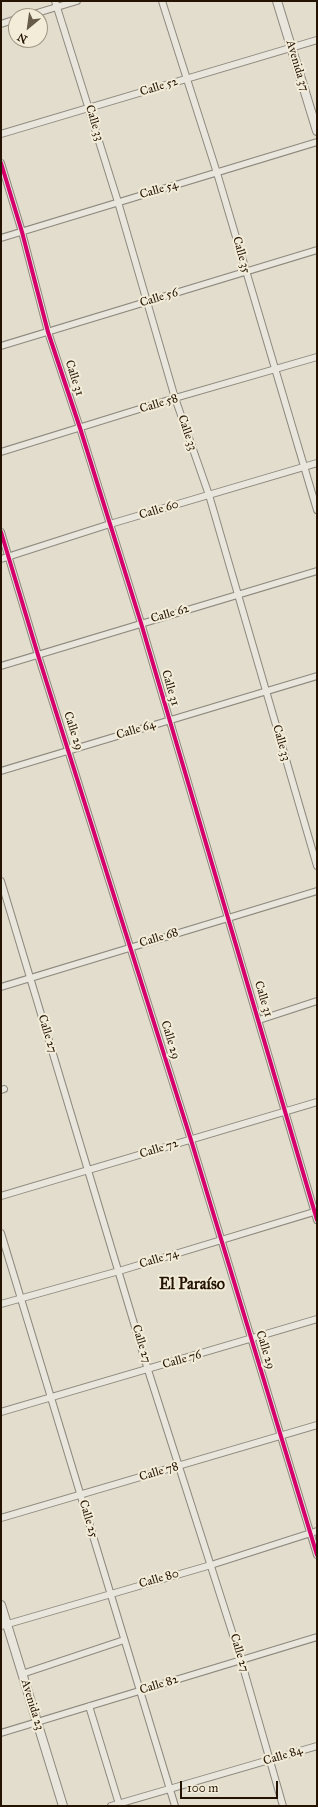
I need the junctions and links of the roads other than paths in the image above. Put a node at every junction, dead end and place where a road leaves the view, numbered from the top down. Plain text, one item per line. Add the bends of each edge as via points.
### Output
1 (77, 1) edge
2 (162, 1) edge
3 (277, 1) edge
4 (56, 4) edge
5 (46, 8) edge
6 (317, 40) edge
7 (292, 48) junction
8 (187, 79) junction
9 (89, 109) junction
10 (317, 131) edge
11 (1, 134) edge
12 (317, 142) edge
13 (1, 163) edge
14 (217, 173) junction
15 (118, 202) junction
16 (22, 232) junction
17 (1, 238) edge
18 (317, 250) edge
19 (245, 272) junction
20 (148, 301) junction
21 (48, 332) junction
22 (1, 346) edge
23 (317, 357) edge
24 (276, 370) junction
25 (175, 398) junction
26 (80, 428) junction
27 (1, 452) edge
28 (317, 463) edge
29 (304, 467) junction
30 (209, 495) junction
31 (317, 510) edge
32 (110, 524) junction
33 (1, 532) edge
34 (9, 557) junction
35 (1, 560) edge
36 (317, 570) edge
37 (238, 595) junction
38 (141, 623) junction
39 (38, 655) junction
40 (1, 666) edge
41 (317, 676) edge
42 (266, 691) junction
43 (169, 720) junction
44 (69, 750) junction
45 (1, 771) edge
46 (317, 866) edge
47 (1, 881) edge
48 (317, 891) edge
49 (228, 918) junction
50 (131, 947) junction
51 (30, 979) junction
52 (1, 987) edge
53 (317, 1001) edge
54 (259, 1020) junction
55 (317, 1102) edge
56 (285, 1112) junction
57 (191, 1140) junction
58 (88, 1170) junction
59 (1, 1196) edge
60 (316, 1211) edge
61 (317, 1220) edge
62 (1, 1233) edge
63 (221, 1240) junction
64 (119, 1271) junction
65 (21, 1297) junction
66 (1, 1304) edge
67 (317, 1319) edge
68 (251, 1339) junction
69 (148, 1370) junction
70 (51, 1398) junction
71 (1, 1412) edge
72 (317, 1425) edge
73 (281, 1436) junction
74 (180, 1466) junction
75 (80, 1495) junction
76 (1, 1518) edge
77 (314, 1532) edge
78 (317, 1555) edge
79 (211, 1565) junction
80 (110, 1594) junction
81 (1, 1605) edge
82 (4, 1625) edge
83 (317, 1637) edge
84 (124, 1640) junction
85 (241, 1660) junction
86 (22, 1674) junction
87 (140, 1691) junction
88 (89, 1706) junction
89 (37, 1722) junction
90 (1, 1733) edge
91 (317, 1746) edge
92 (270, 1760) junction
93 (170, 1788) junction
94 (119, 1804) junction
95 (63, 1806) edge
96 (111, 1806) edge
97 (175, 1806) edge
98 (283, 1806) edge

1 - 4 street
2 - 8 street, Calle 35
3 - 7 street, Avenida 37
4 - 5 street
4 - 9 street, Calle 33
6 - 7 street, Calle 52
7 - 8 street, Calle 52
7 - 10 street, Avenida 37
8 - 9 street, Calle 52
8 - 14 street, Calle 35
9 - 11 street, Calle 52
9 - 15 street, Calle 33
12 - 14 street, Calle 54
13 - 16 street, Calle 31
14 - 15 street, Calle 54
14 - 19 street, Calle 35
15 - 16 street, Calle 54
15 - 20 street, Calle 33
16 - 17 street, Calle 54
16 - 21 street, Calle 31
18 - 19 street, Calle 56
19 - 20 street, Calle 56
19 - 24 street, Calle 35
20 - 21 street, Calle 56
20 - 25 street, Calle 33
21 - 22 street, Calle 56
21 - 26 street, Calle 31
23 - 24 street, Calle 58
24 - 25 street, Calle 58
24 - 29 street, Calle 35
25 - 26 street, Calle 58
25 - 30 street, Calle 33
26 - 27 street, Calle 58
26 - 32 street, Calle 31
28 - 29 street, Calle 60
29 - 30 street, Calle 60
29 - 31 street, Calle 35
30 - 32 street, Calle 60
30 - 37 street, Calle 33
32 - 34 street, Calle 60
32 - 38 street, Calle 31
33 - 34 street, Calle 29
34 - 35 street, Calle 60
34 - 39 street, Calle 29
36 - 37 street, Calle 62
37 - 38 street, Calle 62
37 - 42 street, Calle 33
38 - 39 street, Calle 62
38 - 43 street, Calle 31
39 - 40 street, Calle 62
39 - 44 street, Calle 29
41 - 42 street, Calle 64
42 - 43 street, Calle 64
42 - 46 street, Calle 33
43 - 44 street, Calle 64
43 - 49 street, Calle 31
44 - 45 street, Calle 64
44 - 50 street, Calle 29
47 - 51 street, Calle 27
48 - 49 street, Calle 68
49 - 50 street, Calle 68
49 - 54 street, Calle 31
50 - 51 street, Calle 68
50 - 57 street, Calle 29
51 - 52 street, Calle 68
51 - 58 street, Calle 27
53 - 54 street
54 - 56 street, Calle 31
55 - 56 street, Calle 72
56 - 57 street, Calle 72
56 - 60 street, Calle 31
57 - 58 street, Calle 72
57 - 63 street, Calle 29
58 - 59 street, Calle 72
58 - 64 street, Calle 27
60 - 61 street, Calle 31
60 - 63 street, Calle 74
62 - 65 street, Calle 25
63 - 64 street, Calle 74
63 - 68 street, Calle 29
64 - 65 street, Calle 74
64 - 69 street, Calle 27
65 - 66 street, Calle 74
65 - 70 street, Calle 25
67 - 68 street, Calle 76
68 - 69 street, Calle 76
68 - 73 street, Calle 29
69 - 70 street, Calle 76
69 - 74 street, Calle 27
70 - 71 street, Calle 76
70 - 75 street, Calle 25
72 - 73 street, Calle 78
73 - 74 street, Calle 78
73 - 77 street, Calle 29
74 - 75 street, Calle 78
74 - 79 street, Calle 27
75 - 76 street, Calle 78
75 - 80 street, Calle 25
77 - 78 street, Calle 29
77 - 79 street, Calle 80
79 - 80 street, Calle 80
79 - 85 street, Calle 27
80 - 82 street, Calle 80
80 - 84 street, Calle 25
81 - 82 street, Avenida 23
82 - 86 street, Avenida 23
83 - 85 street, Calle 82
84 - 86 street
84 - 87 street, Calle 25
85 - 87 street, Calle 82
85 - 92 street, Calle 27
86 - 89 street, Avenida 23
87 - 88 street, Calle 82
87 - 93 street, Calle 25
88 - 89 street, Calle 82
88 - 94 street
89 - 90 street, Calle 82
89 - 95 street, Avenida 23
91 - 92 street, Calle 84
92 - 93 street, Calle 84
92 - 98 street, Calle 27
93 - 94 street, Calle 84
93 - 97 street, Calle 25
94 - 96 street, Calle 84

